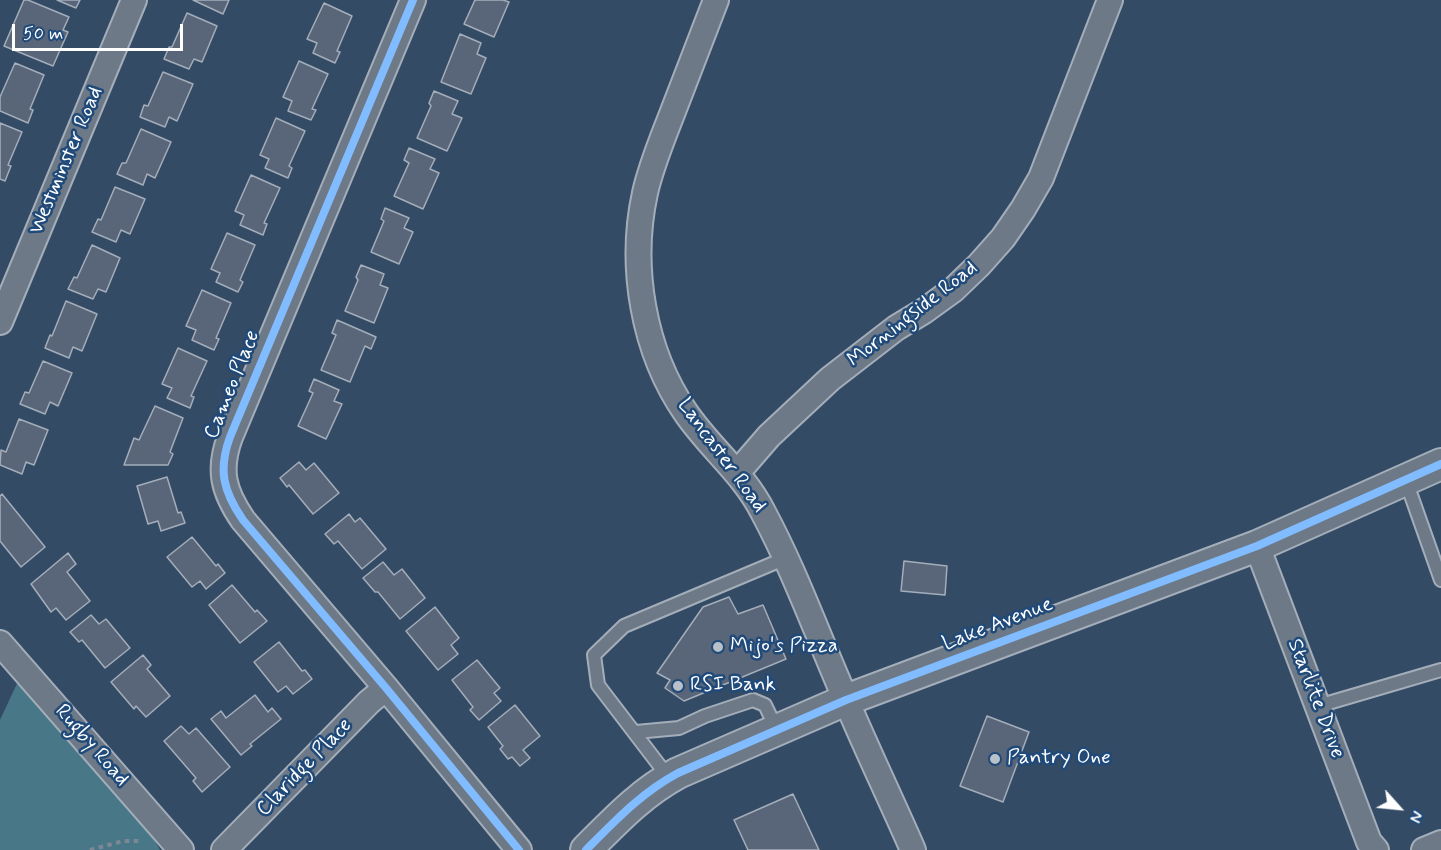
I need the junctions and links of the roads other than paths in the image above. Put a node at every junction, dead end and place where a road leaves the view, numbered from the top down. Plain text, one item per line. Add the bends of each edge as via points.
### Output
1 (134, 0) edge
2 (413, 0) edge
3 (716, 0) edge
4 (1110, 0) edge
5 (0, 322) edge
6 (1441, 464) edge
7 (737, 473) junction
8 (1406, 480) junction
9 (1257, 546) junction
10 (786, 558) junction
11 (1441, 580) edge
12 (0, 643) edge
13 (1441, 670) edge
14 (386, 688) junction
15 (846, 700) junction
16 (1318, 706) junction
17 (777, 730) junction
18 (636, 732) junction
19 (669, 778) junction
20 (601, 843) edge
21 (1441, 843) edge
22 (181, 850) edge
23 (224, 850) edge
24 (519, 850) edge
25 (914, 850) edge
26 (1376, 850) edge
27 (1424, 850) edge

1 - 5 street, Westminster Road
2 - 14 street, Cameo Place via 230,437 222,471 232,505 243,520
3 - 7 street, Lancaster Road via 653,165 645,194 638,254 645,314 663,371 686,413
4 - 7 street, Morningside Road via 1041,178 1003,238 953,290 830,379 769,436
6 - 8 street, Lake Avenue
7 - 10 street, Lancaster Road via 754,495
8 - 9 street, Lake Avenue
8 - 11 lane
9 - 15 street, Lake Avenue
9 - 16 street, Starlite Drive
10 - 15 street, Lancaster Road
10 - 18 lane via 624,626 594,655 598,686
12 - 22 street, Rugby Road
13 - 16 lane
14 - 23 street, Claridge Place
14 - 24 street, Cameo Place
15 - 17 street, Lake Avenue
15 - 25 street, Lancaster Road
16 - 26 street, Starlite Drive via 1369,842
17 - 18 lane via 765,705 753,700 679,728
17 - 19 street, Lake Avenue
18 - 19 lane
19 - 20 street, Lake Avenue via 629,807
21 - 27 street

